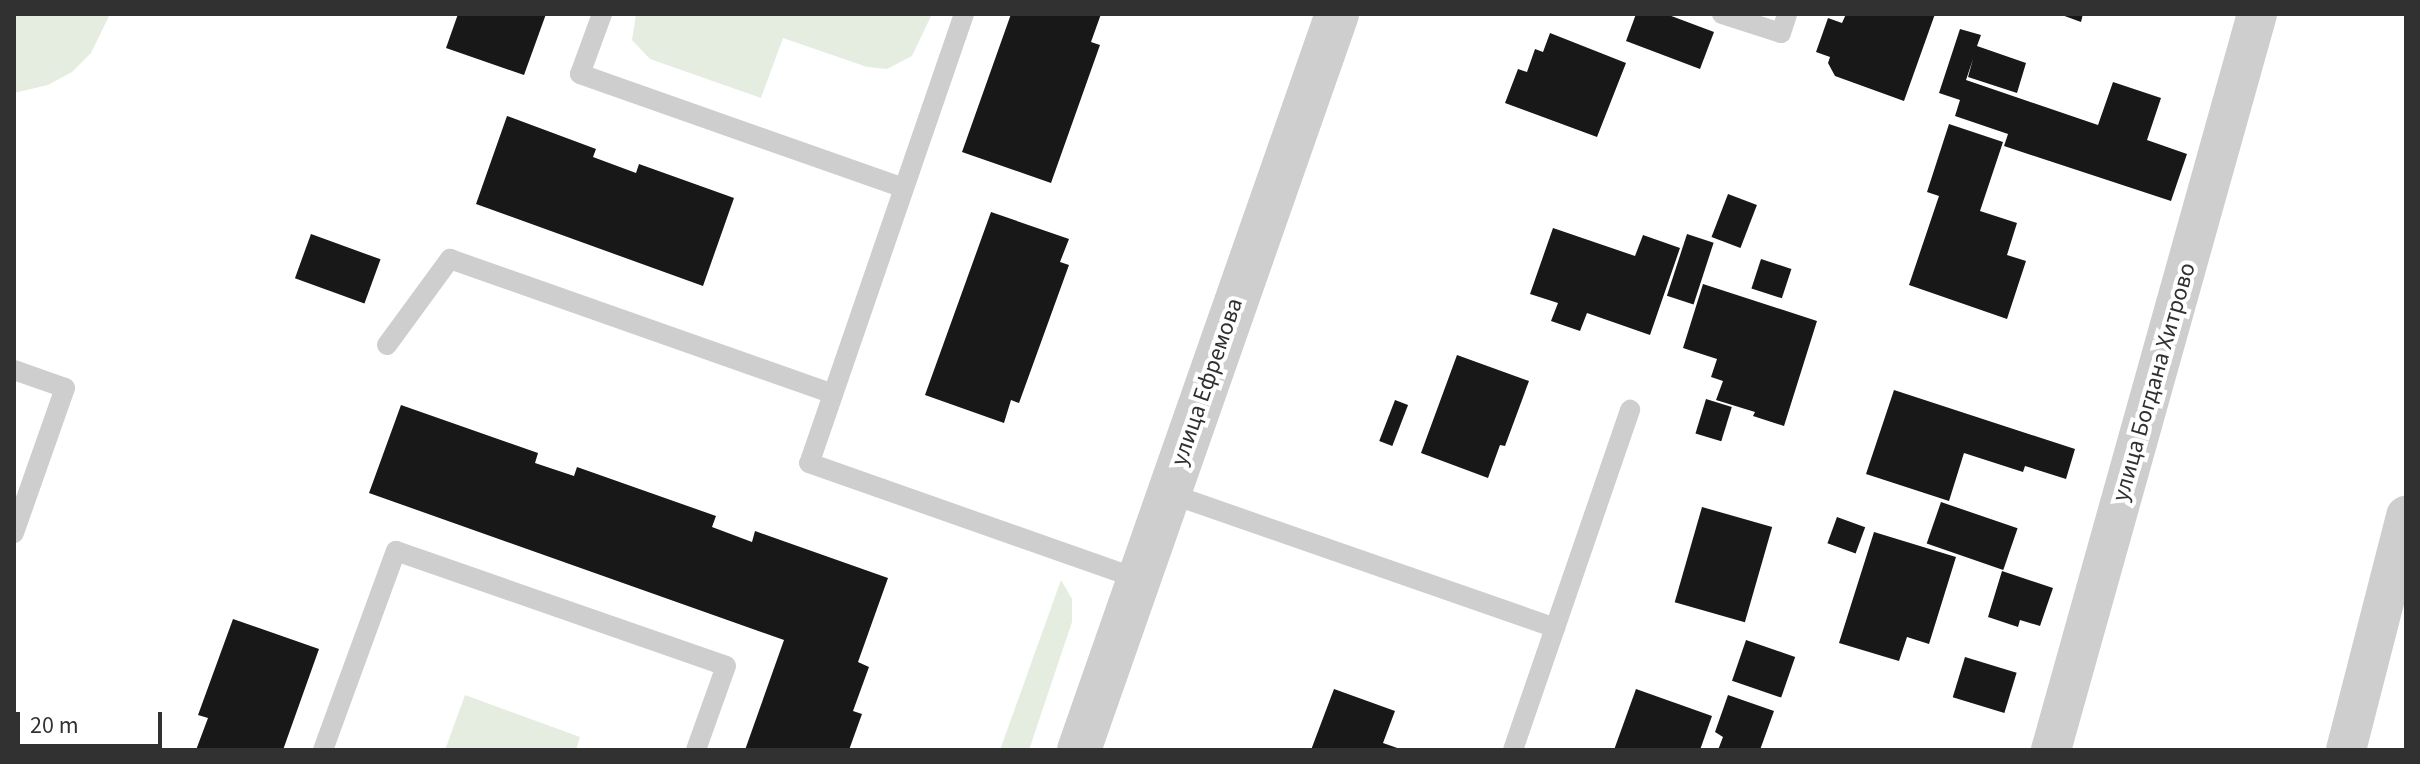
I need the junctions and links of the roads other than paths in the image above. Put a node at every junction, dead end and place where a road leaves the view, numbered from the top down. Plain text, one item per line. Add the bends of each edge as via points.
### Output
1 (602, 14) edge
2 (964, 14) edge
3 (1337, 14) edge
4 (1722, 14) edge
5 (1787, 14) edge
6 (2257, 14) edge
7 (903, 188) junction
8 (387, 345) dead end
9 (14, 370) edge
10 (833, 394) junction
11 (1630, 410) dead end
12 (1168, 493) junction
13 (2406, 516) edge
14 (14, 533) edge
15 (1138, 579) junction
16 (1555, 628) junction
17 (323, 750) edge
18 (696, 750) edge
19 (1079, 750) edge
20 (1513, 750) edge
21 (2051, 750) edge
22 (2346, 750) edge

1 - 7 lane via 580,74
2 - 7 lane
3 - 12 street, улица Ефремова
4 - 5 lane via 1781,33
6 - 21 street, улица Богдана Хитрово
7 - 10 lane
8 - 10 lane via 450,259
9 - 14 lane via 65,388
10 - 15 lane via 809,463
11 - 16 lane
12 - 15 street, улица Ефремова
12 - 16 lane
13 - 22 street
15 - 19 street, улица Ефремова
16 - 20 lane
17 - 18 lane via 396,551 726,666

